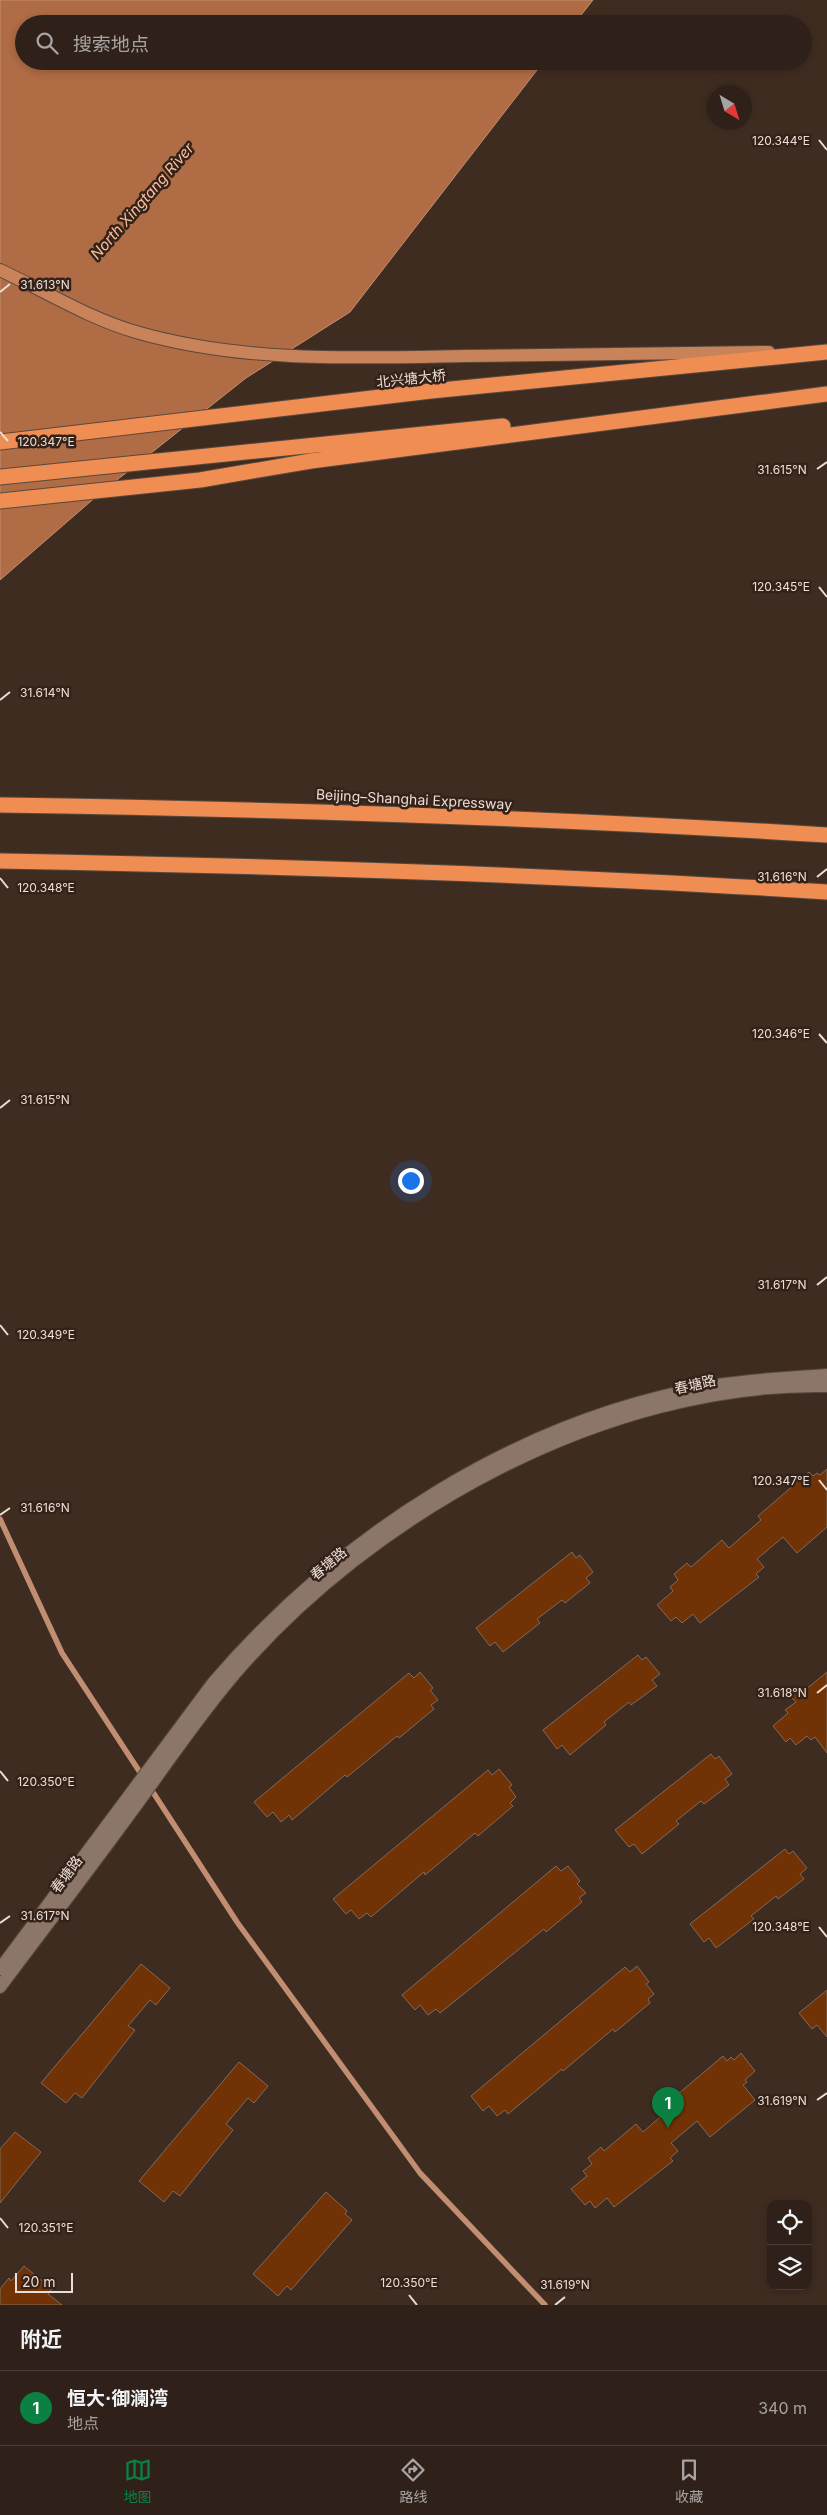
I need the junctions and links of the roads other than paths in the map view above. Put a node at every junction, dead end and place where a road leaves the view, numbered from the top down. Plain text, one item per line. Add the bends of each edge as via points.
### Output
1 (0, 261) edge
2 (0, 270) edge
3 (18, 279) junction
4 (827, 351) edge
5 (827, 394) edge
6 (0, 442) edge
7 (0, 477) edge
8 (0, 501) edge
9 (0, 805) edge
10 (827, 835) edge
11 (0, 861) edge
12 (827, 892) edge
13 (827, 1375) edge
14 (827, 1386) edge
15 (163, 1758) junction
16 (123, 1814) junction
17 (0, 1969) edge
18 (0, 1987) edge

1 - 3 main road
2 - 3 main road
3 - 4 main road via 64,304 136,332 229,352 425,357
4 - 6 highway, 北兴塘大桥 via 431,391
5 - 7 highway
5 - 8 highway via 311,461 200,480
9 - 10 highway, Beijing–Shanghai Expressway via 296,810
11 - 12 highway via 293,866 700,883
13 - 15 street, 春塘路 via 717,1385 632,1406 540,1438 449,1484 360,1544 289,1602 213,1683
14 - 15 street, 春塘路 via 731,1391 657,1408 593,1428 504,1464 364,1552 296,1610 232,1677
15 - 16 street, 春塘路
16 - 17 street, 春塘路
16 - 18 street, 春塘路

